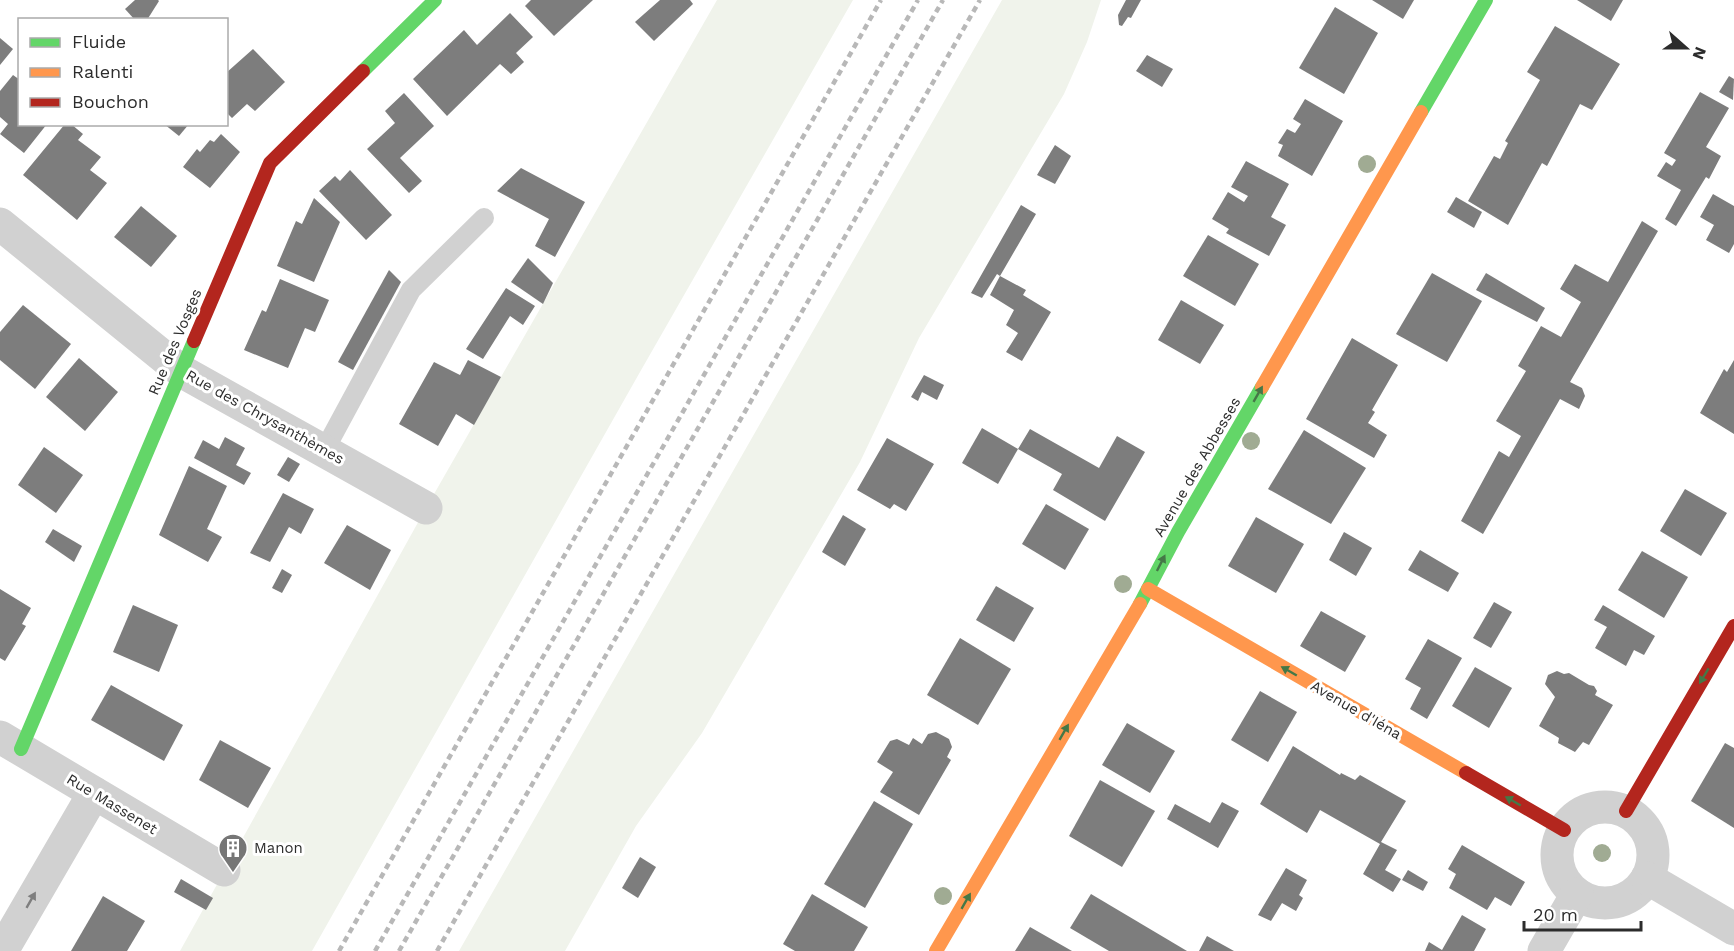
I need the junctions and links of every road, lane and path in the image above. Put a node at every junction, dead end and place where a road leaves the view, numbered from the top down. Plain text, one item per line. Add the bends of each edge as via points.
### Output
1 (435, 0) edge
2 (1486, 0) edge
3 (484, 218) dead end
4 (0, 224) edge
5 (180, 371) junction
6 (324, 451) junction
7 (426, 507) dead end
8 (1148, 589) junction
9 (1734, 626) edge
10 (10, 743) edge
11 (94, 793) junction
12 (1626, 811) junction
13 (1564, 830) junction
14 (224, 870) dead end
15 (1647, 878) junction
16 (1577, 894) junction
17 (1734, 929) edge
18 (2, 951) edge
19 (936, 951) edge
20 (1544, 951) edge

1 - 5 street, Rue des Vosges via 270,163
8 -> 2 street, Avenue des Abbesses
3 - 6 lane via 411,290
4 - 5 street, Rue des Chrysanthèmes
5 - 6 street, Rue des Chrysanthèmes
5 - 10 street, Rue des Vosges
6 - 7 street, Rue des Chrysanthèmes
13 -> 8 street, Avenue d'Iéna
19 -> 8 street, Avenue des Abbesses
9 -> 12 street
10 - 11 street, Rue Massenet
11 - 14 street, Rue Massenet
18 -> 11 street
12 - 13 street via 1612,806 1584,810
12 - 15 street via 1639,820 1653,847 1653,863
13 - 16 street via 1558,843 1558,864 1566,884
15 - 16 street via 1637,891 1608,903
15 - 17 street
16 - 20 street

